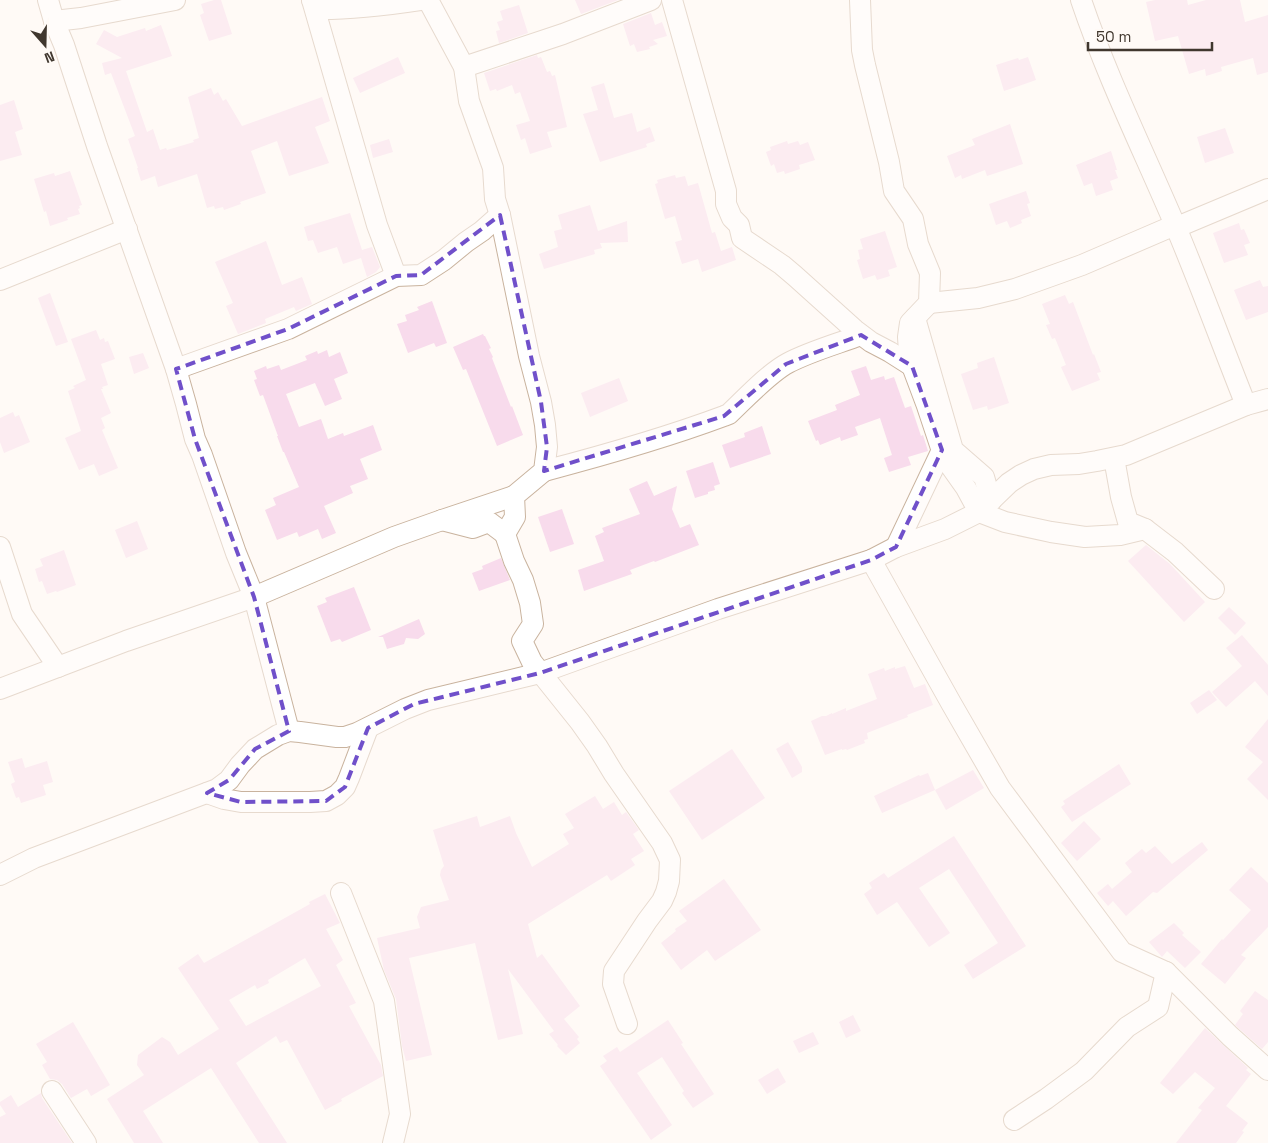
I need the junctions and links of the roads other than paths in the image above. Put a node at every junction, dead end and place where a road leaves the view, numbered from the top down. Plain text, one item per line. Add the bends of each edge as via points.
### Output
1 (48, 0) edge
2 (175, 0) edge
3 (420, 0) edge
4 (428, 0) edge
5 (650, 0) edge
6 (672, 0) edge
7 (860, 0) edge
8 (1081, 0) edge
9 (54, 21) junction
10 (464, 67) junction
11 (1268, 190) edge
12 (500, 215) junction
13 (1179, 225) junction
14 (127, 229) junction
15 (396, 276) junction
16 (0, 280) edge
17 (929, 303) junction
18 (914, 318) junction
19 (861, 335) junction
20 (912, 366) junction
21 (176, 370) junction
22 (1268, 399) edge
23 (1246, 406) junction
24 (942, 450) junction
25 (1114, 458) junction
26 (544, 471) junction
27 (514, 496) junction
28 (985, 506) junction
29 (442, 520) junction
30 (1146, 529) junction
31 (505, 534) junction
32 (0, 547) edge
33 (896, 547) junction
34 (871, 560) junction
35 (1214, 589) dead end
36 (254, 597) junction
37 (58, 667) junction
38 (540, 673) junction
39 (0, 689) edge
40 (368, 728) junction
41 (289, 731) junction
42 (207, 793) junction
43 (0, 875) edge
44 (341, 893) dead end
45 (1166, 972) junction
46 (627, 1024) dead end
47 (1268, 1070) edge
48 (52, 1091) dead end
49 (1014, 1120) dead end
50 (86, 1143) edge
51 (393, 1143) edge

1 - 9 street
2 - 9 street
3 - 15 street via 321,9 312,0 377,225
4 - 10 street
5 - 10 street
6 - 19 street via 726,191 726,204 739,225 742,238 795,276
7 - 17 street via 865,64 894,191 913,219 918,244 930,273
8 - 13 street via 1110,77
9 - 14 street
10 - 12 street via 469,101 493,168 495,199
11 - 13 street
12 - 15 street via 482,232 420,276
12 - 26 street via 545,424
13 - 17 street via 1015,289 978,298
13 - 23 street
14 - 16 street
14 - 21 street
15 - 21 street via 288,330
17 - 18 street
18 - 20 street via 908,337
18 - 28 street via 953,450 984,477
19 - 20 street
19 - 26 street via 786,364 729,414 681,432
20 - 24 street
21 - 36 street via 195,439
22 - 23 street
23 - 25 street
24 - 28 street via 966,488
24 - 33 street
25 - 28 street via 1034,468 1009,484
25 - 30 street via 1128,522
26 - 27 street
27 - 29 street
27 - 31 street via 516,517
28 - 30 street via 1005,522 1085,537 1120,535
28 - 33 street via 945,530
29 - 31 street via 473,528 489,522
29 - 36 street
30 - 35 street
31 - 38 street via 523,580 534,624 522,641
32 - 37 street via 22,614
33 - 34 street
34 - 38 street via 718,609
34 - 45 street via 1000,788 1122,952
36 - 37 street
36 - 41 street
37 - 39 street
38 - 40 street via 428,700
38 - 46 street via 580,722 670,860 669,881 662,901 614,971 613,984
40 - 41 street via 340,737
40 - 42 street via 345,787 326,800 241,802
41 - 42 street via 254,749 226,784
42 - 43 street via 34,858
44 - 51 street via 384,1001 400,1114
45 - 47 street
45 - 49 street via 1158,1006 1128,1028 1084,1071
48 - 50 street

